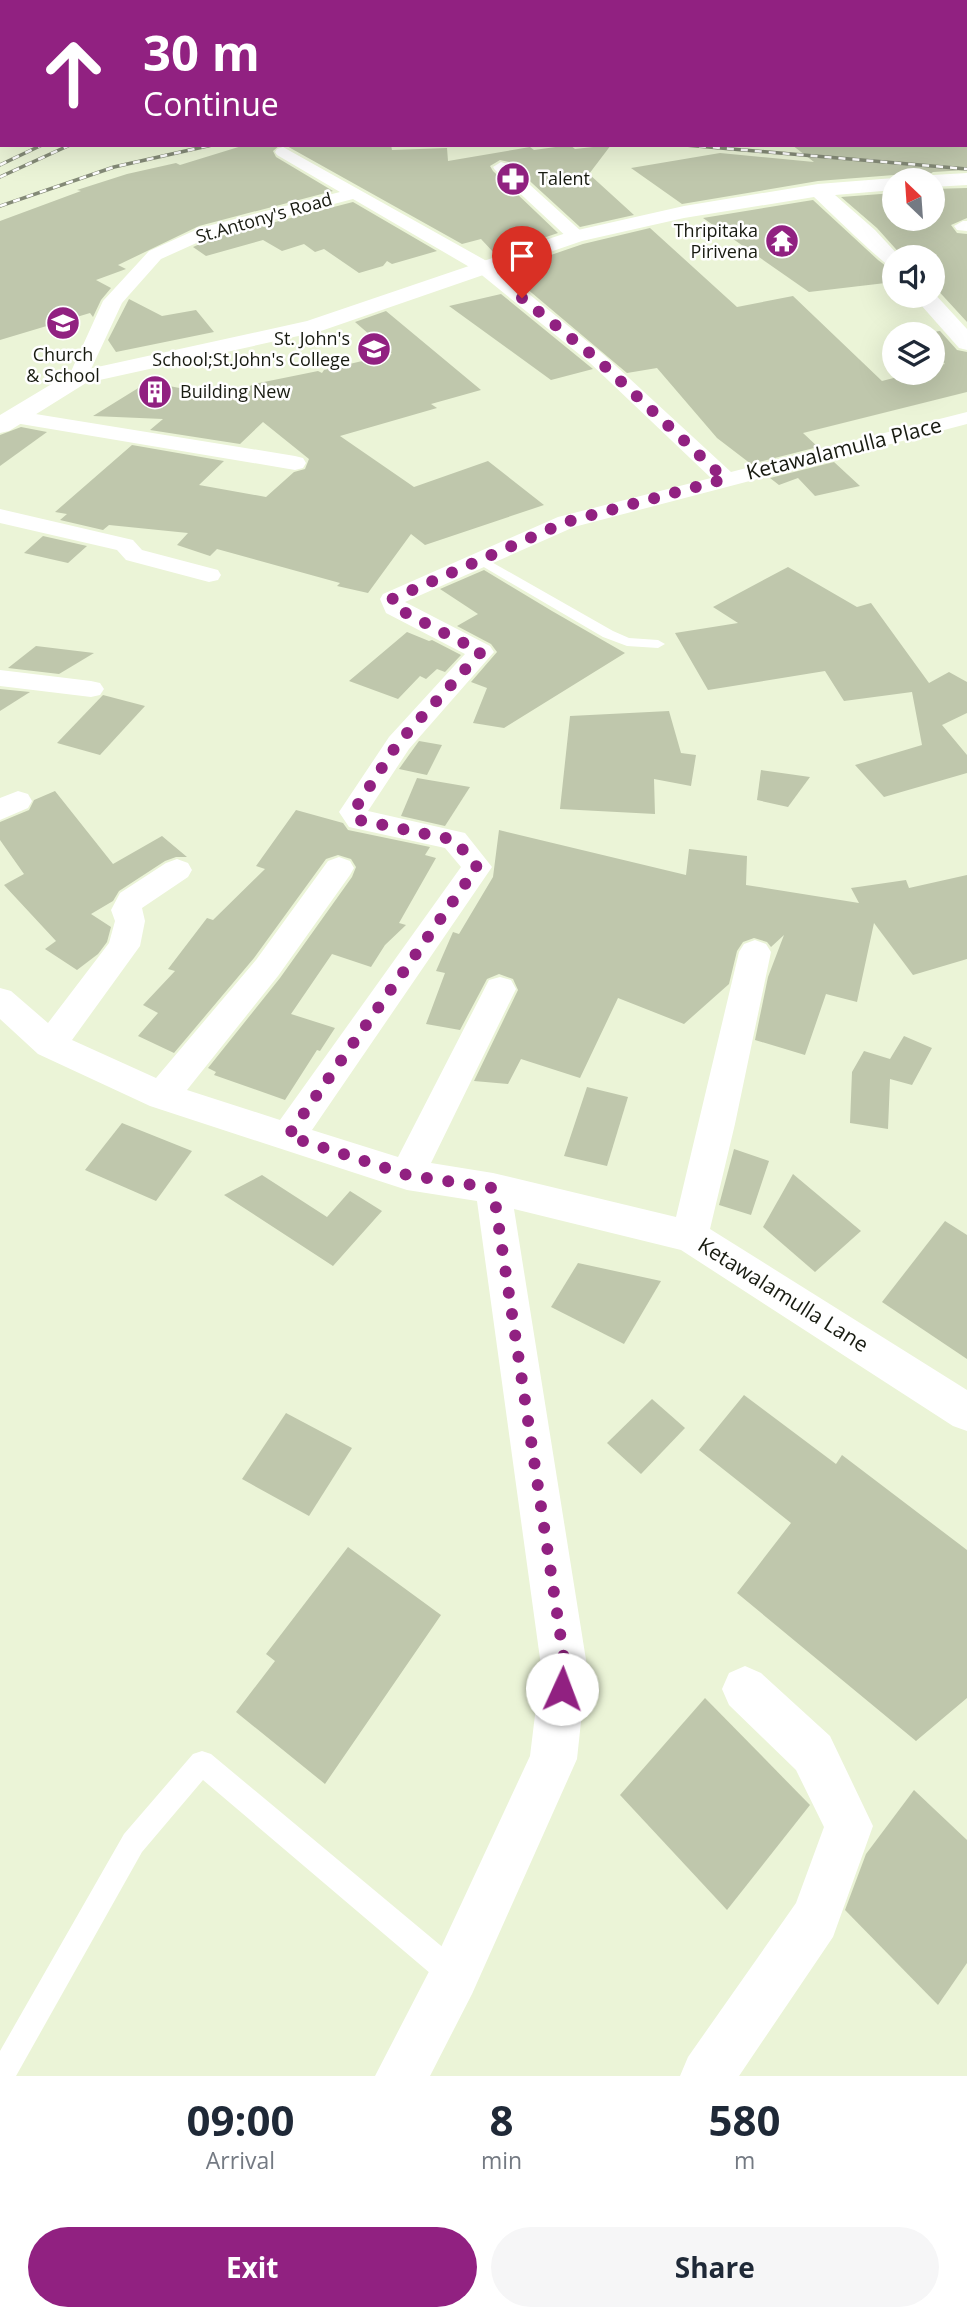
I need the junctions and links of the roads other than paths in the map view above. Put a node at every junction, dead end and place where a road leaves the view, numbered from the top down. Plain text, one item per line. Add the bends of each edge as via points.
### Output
1 (283, 152) dead end
2 (501, 167) dead end
3 (967, 179) edge
4 (945, 180) edge
5 (882, 185) edge
6 (818, 190) junction
7 (355, 193) junction
8 (576, 236) junction
9 (882, 250) edge
10 (485, 268) junction
11 (935, 308) edge
12 (967, 343) edge
13 (78, 378) junction
14 (11, 415) edge
15 (967, 418) edge
16 (295, 463) dead end
17 (725, 479) junction
18 (0, 516) edge
19 (481, 560) junction
20 (209, 575) dead end
21 (658, 643) dead end
22 (0, 678) edge
23 (91, 689) dead end
24 (339, 867) dead end
25 (177, 870) dead end
26 (755, 952) dead end
27 (500, 989) dead end
28 (0, 1000) edge
29 (51, 1045) junction
30 (162, 1096) junction
31 (288, 1136) junction
32 (407, 1175) junction
33 (493, 1188) junction
34 (690, 1236) junction
35 (967, 1412) edge
36 (745, 1689) dead end
37 (454, 1976) junction
38 (1, 2076) edge
39 (402, 2076) edge
40 (707, 2076) edge

1 - 7 street
2 - 8 street
3 - 4 main road
5 - 6 main road
6 - 8 main road
6 - 9 main road
7 - 10 street
7 - 13 street, St.Antony's Road via 206,232 155,255 113,300
8 - 10 main road
10 - 13 main road via 313,326
10 - 17 street via 597,359
11 - 12 main road
13 - 14 main road
14 - 16 street
15 - 17 street, Ketawalamulla Place
17 - 19 street, Ketawalamulla Place via 566,522
18 - 20 street via 125,545 134,555
19 - 21 lane via 608,634 627,642
19 - 31 street, Ketawalamulla Place via 392,599 396,608 481,652 398,743 353,812 359,820 455,840 477,867
22 - 23 street
24 - 30 street via 267,968
25 - 29 street via 131,901 126,910 130,921 124,946
26 - 34 street
27 - 32 street
28 - 29 street, Ketawalamulla Lane
29 - 30 street, Ketawalamulla Lane
30 - 31 street, Ketawalamulla Lane
31 - 32 street, Ketawalamulla Lane
32 - 33 street, Ketawalamulla Lane
33 - 34 street, Ketawalamulla Lane
33 - 37 street via 565,1666 553,1759
34 - 35 street, Ketawalamulla Lane
36 - 40 street via 813,1753 849,1826 815,1919
37 - 38 lane via 202,1763 133,1843
37 - 39 street

